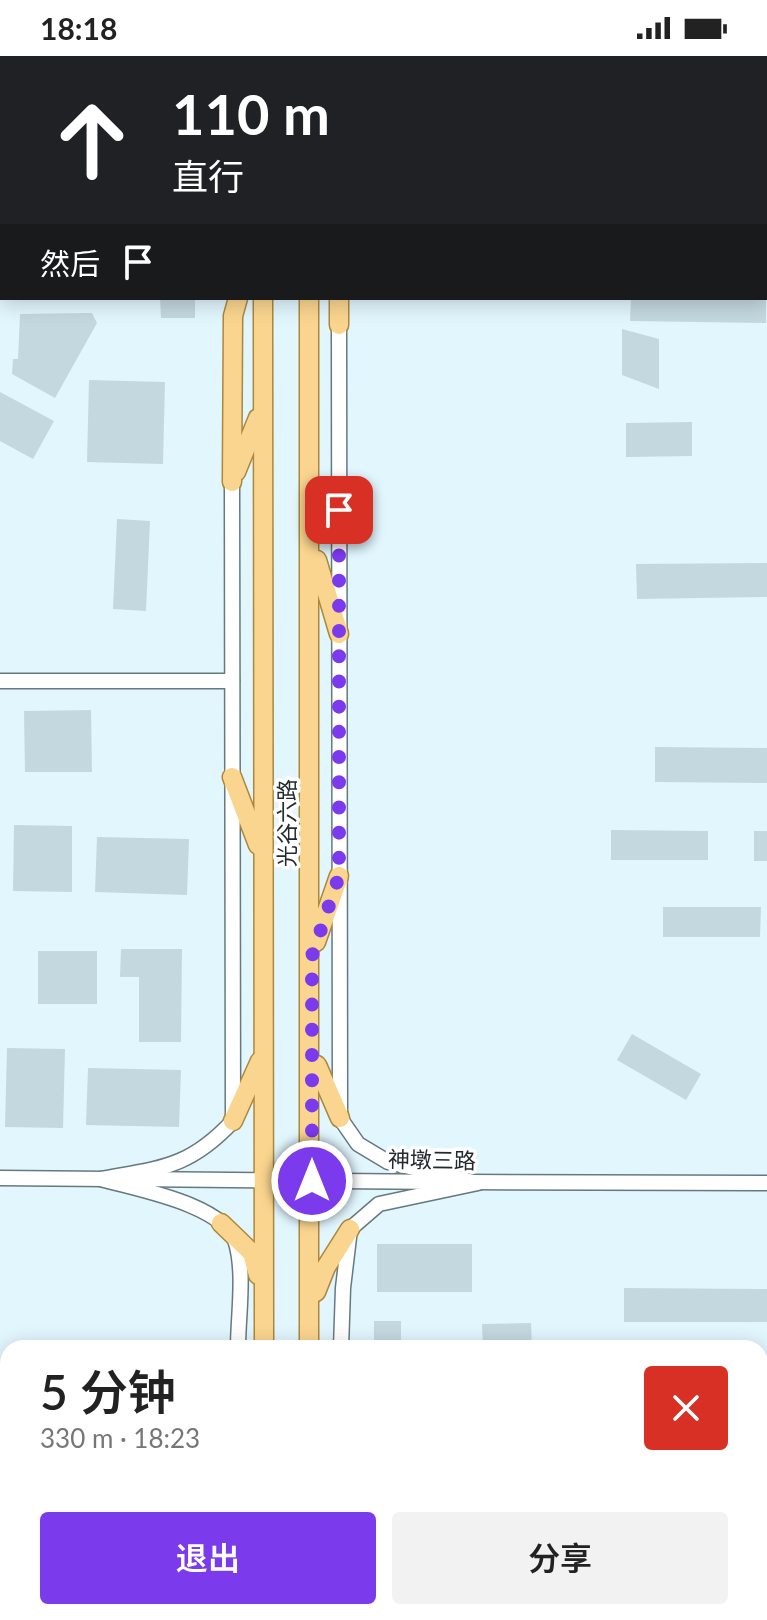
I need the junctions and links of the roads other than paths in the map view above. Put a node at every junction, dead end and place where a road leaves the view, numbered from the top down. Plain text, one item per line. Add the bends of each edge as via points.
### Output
1 (237, 300) edge
2 (263, 300) edge
3 (309, 300) edge
4 (317, 300) edge
5 (339, 300) edge
6 (311, 323) junction
7 (339, 325) joint
8 (262, 408) junction
9 (232, 482) junction
10 (311, 540) junction
11 (339, 634) junction
12 (0, 681) edge
13 (232, 681) junction
14 (232, 777) junction
15 (263, 859) junction
16 (339, 876) junction
17 (312, 956) junction
18 (264, 1051) junction
19 (312, 1052) junction
20 (340, 1118) junction
21 (233, 1121) junction
22 (0, 1178) edge
23 (101, 1179) junction
24 (264, 1179) junction
25 (312, 1181) junction
26 (478, 1183) junction
27 (767, 1183) edge
28 (221, 1223) junction
29 (350, 1229) junction
30 (264, 1298) junction
31 (312, 1302) junction
32 (238, 1340) edge
33 (264, 1340) edge
34 (310, 1340) edge
35 (341, 1340) edge

1 - 9 main road
2 - 8 main road, 光谷六路
3 - 6 main road, 光谷六路
4 - 6 main road
5 - 7 main road
6 - 10 main road, 光谷六路
7 - 11 street
8 - 9 main road
8 - 15 main road, 光谷六路
9 - 13 street
10 - 11 main road
10 - 17 main road, 光谷六路
11 - 16 street
12 - 13 street
13 - 14 street
14 - 15 main road
14 - 21 street
15 - 18 main road, 光谷六路
16 - 17 main road
16 - 20 street
17 - 19 main road, 光谷六路
18 - 21 main road
18 - 24 main road, 光谷六路
19 - 20 main road
19 - 25 main road, 光谷六路
20 - 26 street via 358,1144 388,1162
21 - 23 street via 211,1144 180,1164
22 - 23 street, 神墩三路
23 - 24 street, 神墩三路
23 - 28 street via 189,1204
24 - 25 street, 神墩三路
24 - 30 main road, 光谷六路
25 - 26 street, 神墩三路
25 - 31 main road, 光谷六路
26 - 27 street, 神墩三路
26 - 29 street via 379,1204
28 - 30 main road via 252,1253
28 - 32 street via 235,1242
29 - 31 main road
29 - 35 street
30 - 33 main road, 光谷六路
31 - 34 main road, 光谷六路

